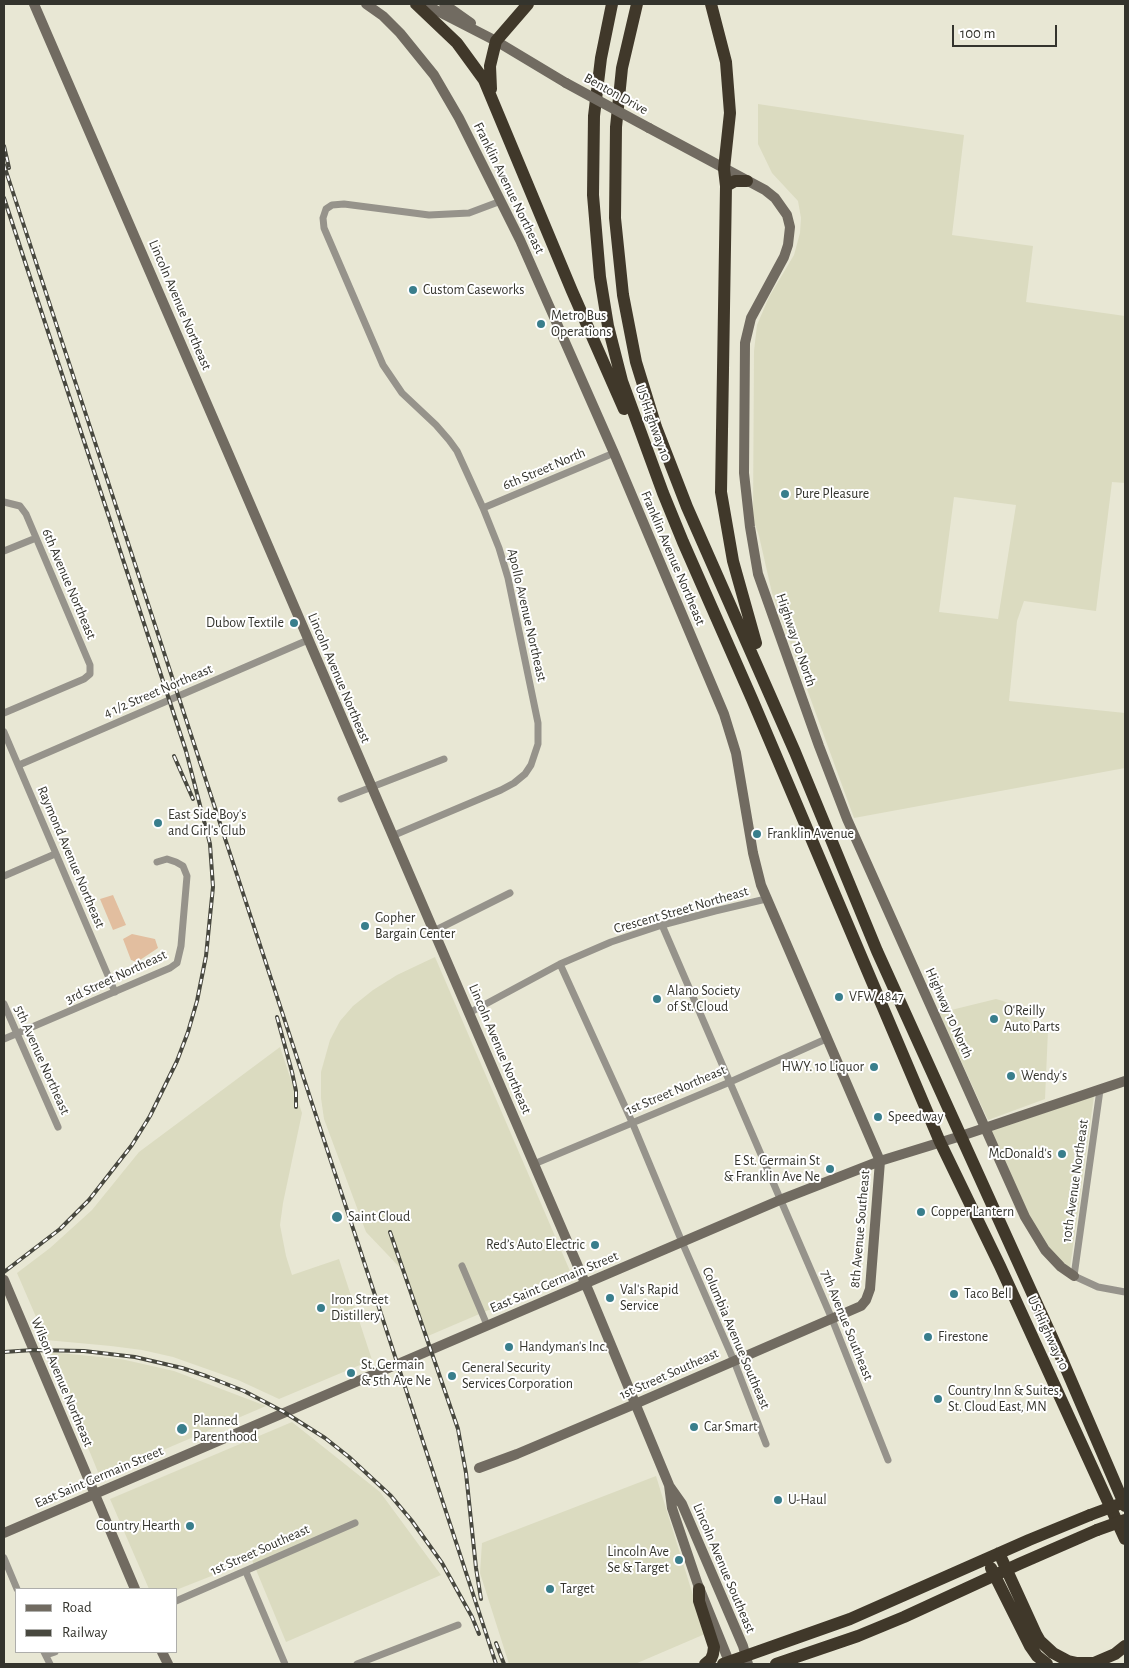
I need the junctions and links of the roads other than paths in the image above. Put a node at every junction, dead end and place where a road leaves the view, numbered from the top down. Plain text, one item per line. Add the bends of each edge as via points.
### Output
1 (34, 4) edge
2 (366, 4) edge
3 (416, 4) edge
4 (424, 4) edge
5 (444, 4) edge
6 (528, 4) edge
7 (612, 4) edge
8 (637, 4) edge
9 (711, 4) edge
10 (496, 41) junction
11 (494, 105) junction
12 (724, 168) junction
13 (747, 181) junction
14 (726, 186) junction
15 (501, 200) junction
16 (614, 453) junction
17 (663, 493) junction
18 (4, 502) edge
19 (483, 508) junction
20 (36, 538) junction
21 (4, 551) edge
22 (308, 640) junction
23 (4, 713) edge
24 (4, 732) edge
25 (795, 752) junction
26 (444, 758) dead end
27 (18, 765) junction
28 (371, 787) junction
29 (341, 798) dead end
30 (392, 836) junction
31 (55, 854) junction
32 (157, 862) dead end
33 (4, 876) edge
34 (510, 893) dead end
35 (766, 900) junction
36 (662, 925) junction
37 (434, 931) junction
38 (560, 964) junction
39 (115, 992) junction
40 (4, 1004) edge
41 (469, 1013) junction
42 (17, 1033) junction
43 (4, 1039) edge
44 (826, 1039) junction
45 (730, 1082) junction
46 (1125, 1082) edge
47 (1100, 1090) junction
48 (632, 1122) junction
49 (58, 1127) dead end
50 (986, 1128) junction
51 (961, 1136) junction
52 (940, 1142) junction
53 (880, 1160) junction
54 (534, 1164) junction
55 (780, 1200) junction
56 (682, 1242) junction
57 (462, 1266) dead end
58 (1074, 1276) junction
59 (4, 1280) edge
60 (585, 1284) junction
61 (1125, 1292) edge
62 (866, 1300) joint
63 (832, 1319) junction
64 (487, 1325) junction
65 (734, 1361) junction
66 (635, 1404) junction
67 (766, 1444) dead end
68 (888, 1460) dead end
69 (479, 1468) dead end
70 (669, 1485) junction
71 (94, 1494) junction
72 (1125, 1502) edge
73 (1125, 1506) edge
74 (1125, 1520) edge
75 (354, 1523) dead end
76 (4, 1533) edge
77 (1124, 1537) edge
78 (999, 1553) junction
79 (4, 1558) edge
80 (986, 1558) junction
81 (246, 1572) junction
82 (1001, 1573) junction
83 (17, 1588) edge
84 (135, 1588) edge
85 (699, 1588) junction
86 (178, 1600) edge
87 (458, 1624) dead end
88 (1125, 1646) edge
89 (45, 1654) edge
90 (747, 1660) edge
91 (786, 1662) edge
92 (728, 1663) edge
93 (50, 1664) edge
94 (285, 1664) edge
95 (356, 1664) edge
96 (705, 1664) edge
97 (776, 1664) edge
98 (1047, 1664) edge

1 - 22 street, Lincoln Avenue Northeast
2 - 15 street, Franklin Avenue Northeast via 400,33 434,75
3 - 11 highway via 473,63
4 - 10 street, Benton Drive
5 - 10 street, Benton Drive
6 - 10 highway
7 - 17 highway, US Highway 10 via 594,116 596,249 608,326 622,381
8 - 25 highway via 622,68 615,148 615,218 629,326 645,393 669,463
9 - 12 highway via 729,86 730,113
10 - 11 highway via 490,72
10 - 12 street, Benton Drive, bridge via 566,83
11 - 17 highway via 611,380
12 - 13 street, Highway 10 North
12 - 14 highway
13 - 14 highway via 735,181
13 - 50 street, Highway 10 North via 775,198 787,215 790,227 784,257 751,318 745,343 744,473 758,574 847,819
14 - 25 highway via 722,500 741,594
15 - 16 street, Franklin Avenue Northeast
15 - 19 street, Apollo Avenue Northeast via 469,213 429,215 332,205 326,209 323,218 324,228 383,365 402,393 449,440
16 - 19 street, 6th Street North
16 - 35 street, Franklin Avenue Northeast via 724,714 736,753 756,869
17 - 52 highway, US Highway 10
18 - 20 street, 6th Avenue Northeast via 20,506
19 - 30 street, Apollo Avenue Northeast via 500,548 508,578 538,723 536,754 525,774 502,790
20 - 21 street
20 - 23 street, 6th Avenue Northeast via 90,666 90,674
22 - 27 street, 4 1/2 Street Northeast
22 - 28 street, Lincoln Avenue Northeast
24 - 27 street, Raymond Avenue Northeast
25 - 51 highway, US Highway 10 via 877,951
26 - 28 street
27 - 31 street, Raymond Avenue Northeast
28 - 29 street
28 - 30 street, Lincoln Avenue Northeast
30 - 37 street, Lincoln Avenue Northeast
31 - 33 street
31 - 39 street, Raymond Avenue Northeast
32 - 39 street, 3rd Street Northeast via 167,859 176,862 183,866 186,876 180,955 170,968
34 - 37 street
35 - 36 street, Crescent Street Northeast
35 - 44 street, Franklin Avenue Northeast
36 - 38 street, Crescent Street Northeast
36 - 45 street, 7th Avenue Southeast
37 - 41 street, Lincoln Avenue Northeast
38 - 41 street, Crescent Street Northeast
38 - 48 street, Columbia Avenue Southeast
39 - 42 street, 3rd Street Northeast
40 - 42 street, 5th Avenue Northeast
41 - 54 street, Lincoln Avenue Northeast
42 - 43 street, 3rd Street Northeast
42 - 49 street, 5th Avenue Northeast
44 - 45 street, 1st Street Northeast
44 - 53 street, Franklin Avenue Northeast
45 - 48 street, 1st Street Northeast
45 - 55 street, 7th Avenue Southeast
46 - 47 street, East Saint Germain Street
47 - 50 street, East Saint Germain Street
47 - 58 street, 10th Avenue Northeast
48 - 54 street, 1st Street Northeast
48 - 56 street, Columbia Avenue Southeast
50 - 51 street, East Saint Germain Street
50 - 58 street, Highway 10 North via 1030,1228 1054,1260
51 - 52 street, East Saint Germain Street
51 - 73 highway, US Highway 10
52 - 53 street, East Saint Germain Street
52 - 77 highway, US Highway 10
53 - 55 street, East Saint Germain Street
53 - 62 street, 8th Avenue Southeast via 870,1289
54 - 60 street, Lincoln Avenue Northeast
55 - 56 street, East Saint Germain Street
55 - 63 street, 7th Avenue Southeast
56 - 60 street, East Saint Germain Street
56 - 65 street, Columbia Avenue Southeast
57 - 64 street
58 - 61 street via 1098,1287
59 - 71 street, Wilson Avenue Northeast
60 - 64 street, East Saint Germain Street
60 - 66 street, Lincoln Avenue Southeast
62 - 63 street, 1st Street Southeast via 856,1309
63 - 65 street, 1st Street Southeast
63 - 68 street, 7th Avenue Southeast
64 - 71 street, East Saint Germain Street
65 - 66 street, 1st Street Southeast
65 - 67 street, Columbia Avenue Southeast
66 - 69 street, 1st Street Southeast
66 - 70 street, Lincoln Avenue Southeast
70 - 85 street, Lincoln Avenue Southeast via 672,1508
70 - 90 street, Lincoln Avenue Southeast via 682,1504
71 - 76 street, East Saint Germain Street
71 - 84 street, Wilson Avenue Northeast
72 - 78 highway, bridge
74 - 82 highway, bridge
75 - 81 street, 1st Street Southeast
78 - 80 highway
78 - 82 highway
79 - 83 street
80 - 82 highway
80 - 90 highway via 850,1619
81 - 86 street, 1st Street Southeast
81 - 94 street
82 - 88 highway via 1036,1634 1052,1653 1068,1661 1094,1663
82 - 91 highway via 904,1617
82 - 98 highway via 1030,1646
85 - 92 street, Lincoln Avenue Southeast
85 - 96 highway via 699,1601 714,1647 711,1659
87 - 95 street
89 - 93 street
90 - 92 highway
91 - 97 highway

